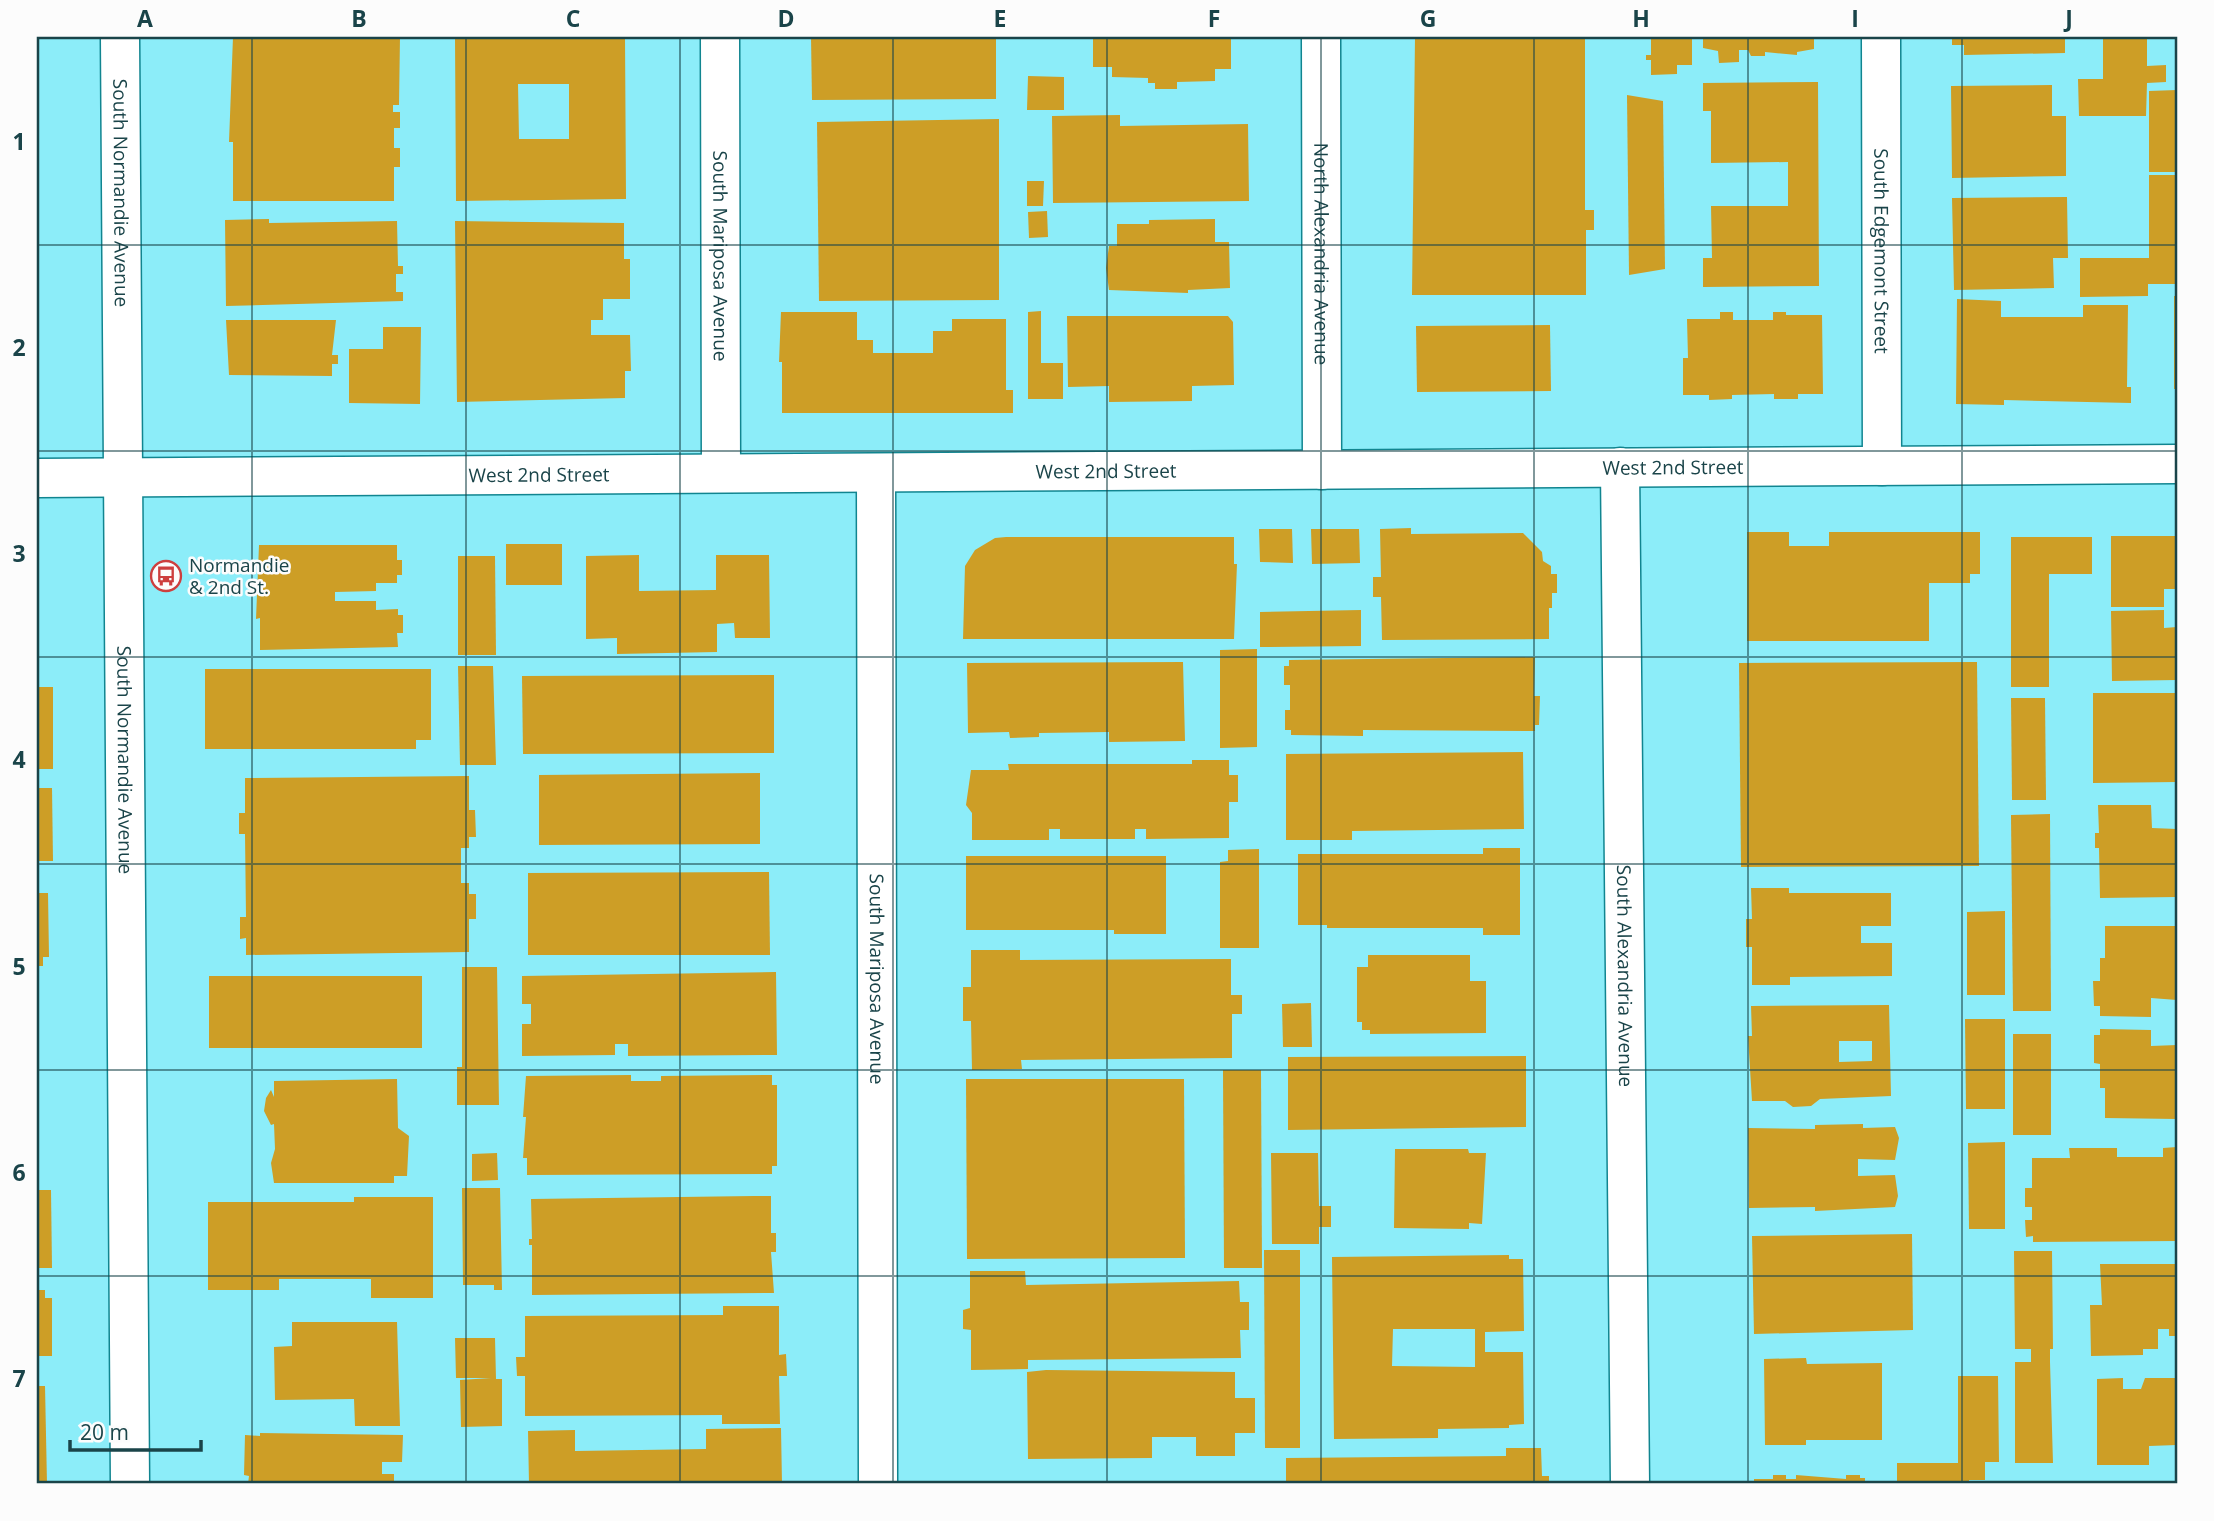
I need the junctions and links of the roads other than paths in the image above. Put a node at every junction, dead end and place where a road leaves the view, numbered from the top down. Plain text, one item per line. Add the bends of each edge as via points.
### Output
1 (120, 37) edge
2 (720, 37) edge
3 (1321, 37) edge
4 (1881, 37) edge
5 (2177, 464) edge
6 (1881, 466) junction
7 (1620, 467) junction
8 (1322, 470) junction
9 (876, 472) junction
10 (721, 473) junction
11 (37, 478) edge
12 (125, 478) junction
13 (130, 1484) edge
14 (878, 1484) edge
15 (1630, 1484) edge

1 - 12 street, South Normandie Avenue
2 - 10 street, South Mariposa Avenue
3 - 8 street, North Alexandria Avenue
4 - 6 street, South Edgemont Street
5 - 6 street, West 2nd Street
6 - 7 street, West 2nd Street
7 - 8 street, West 2nd Street
7 - 15 street, South Alexandria Avenue
8 - 9 street, West 2nd Street
9 - 10 street, West 2nd Street
9 - 14 street, South Mariposa Avenue
10 - 12 street, West 2nd Street
11 - 12 street, West 2nd Street
12 - 13 street, South Normandie Avenue

